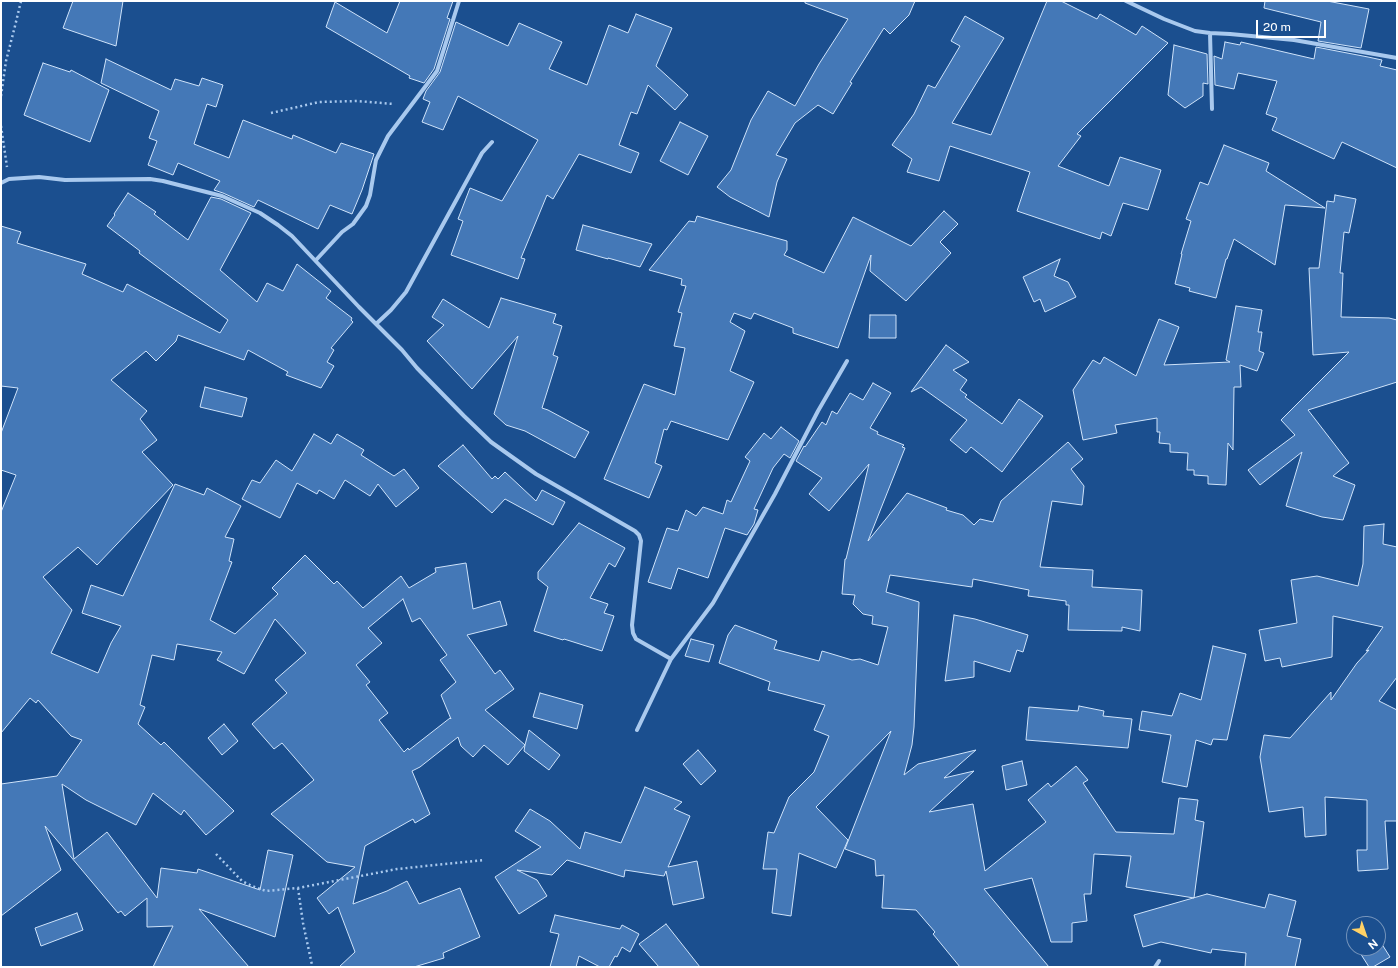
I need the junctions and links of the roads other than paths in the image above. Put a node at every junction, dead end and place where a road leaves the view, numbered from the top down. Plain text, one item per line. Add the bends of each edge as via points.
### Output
1 (459, 1) edge
2 (1126, 1) edge
3 (1210, 34) junction
4 (1397, 58) edge
5 (1212, 109) dead end
6 (492, 142) dead end
7 (1, 183) edge
8 (316, 260) junction
9 (376, 324) junction
10 (847, 361) dead end
11 (671, 660) junction
12 (637, 730) dead end
13 (1159, 961) dead end
14 (1155, 967) edge

1 - 8 street via 437,71 388,136 376,160 366,206 353,224
2 - 3 street via 1179,25
3 - 4 street via 1294,40
3 - 5 street
6 - 9 street via 482,153 406,292
7 - 8 street via 9,179 38,177 65,180 150,179 202,190 260,213 292,236
8 - 9 street
9 - 11 street via 490,442 536,474 639,535 641,541 633,633 636,639
10 - 11 street via 713,603
11 - 12 street
13 - 14 street

